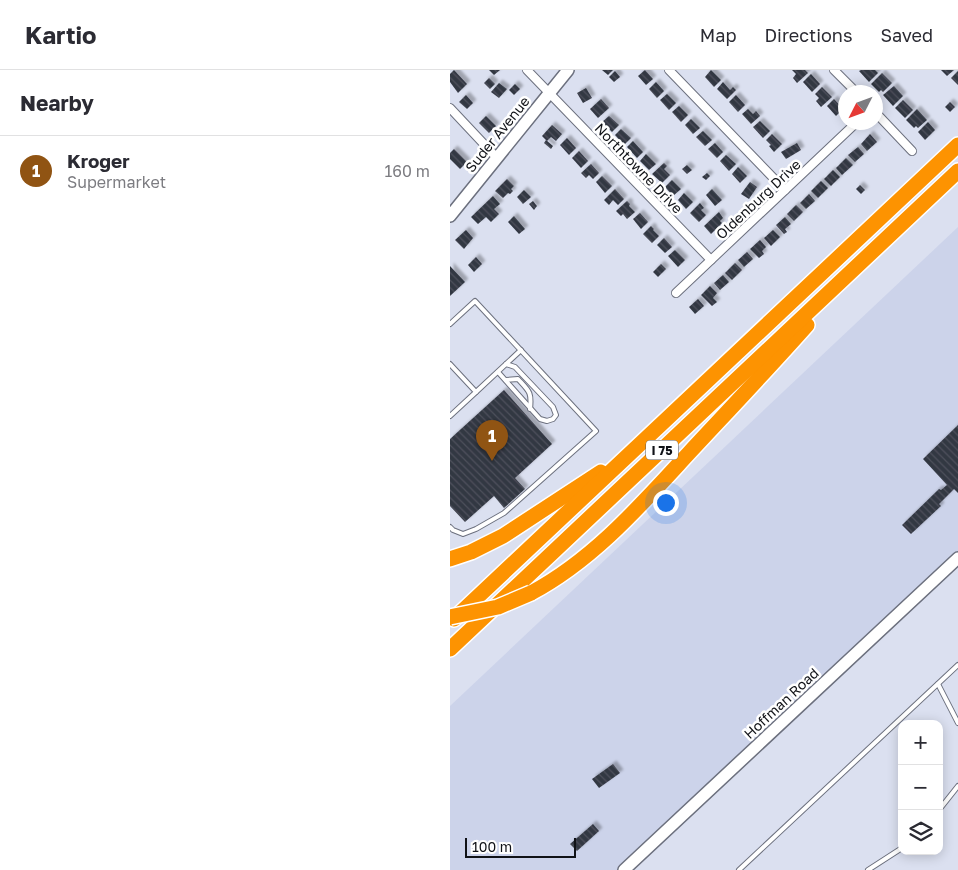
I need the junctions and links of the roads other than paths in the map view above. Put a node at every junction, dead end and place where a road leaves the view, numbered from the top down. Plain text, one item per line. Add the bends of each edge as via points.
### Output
1 (527, 70) edge
2 (568, 70) edge
3 (669, 70) edge
4 (834, 70) edge
5 (849, 85) edge
6 (549, 93) junction
7 (450, 108) edge
8 (883, 120) edge
9 (849, 130) edge
10 (958, 146) edge
11 (912, 151) dead end
12 (497, 158) junction
13 (958, 171) edge
14 (785, 190) junction
15 (450, 216) edge
16 (873, 251) junction
17 (711, 260) junction
18 (676, 294) dead end
19 (450, 324) edge
20 (522, 350) junction
21 (450, 364) edge
22 (506, 364) junction
23 (498, 372) junction
24 (506, 380) junction
25 (476, 392) junction
26 (530, 409) junction
27 (450, 416) edge
28 (631, 452) junction
29 (450, 527) edge
30 (958, 558) edge
31 (450, 559) edge
32 (450, 617) edge
33 (450, 623) edge
34 (450, 649) edge
35 (958, 665) edge
36 (938, 684) junction
37 (958, 723) edge
38 (958, 786) edge
39 (943, 805) edge
40 (898, 851) edge
41 (624, 870) edge
42 (739, 870) edge
43 (868, 870) edge

1 - 6 street, Northtowne Drive
2 - 6 street, Suder Avenue
3 - 14 street
4 - 5 street
6 - 12 street, Suder Avenue
6 - 17 street, Northtowne Drive
7 - 12 street
8 - 11 street
9 - 14 street, Oldenburg Drive
10 - 28 highway, I 75
12 - 15 street, Suder Avenue
13 - 16 highway, I 75
14 - 17 street, Oldenburg Drive
16 - 32 highway, bridge via 638,507 574,566 531,593 498,607
16 - 34 highway, I 75
17 - 18 street, Oldenburg Drive
19 - 20 lane via 475,301
20 - 22 lane
20 - 29 lane via 596,431 504,513 464,534
21 - 25 lane
22 - 23 lane
22 - 26 lane via 514,367 553,407 556,415 547,421
23 - 24 lane
23 - 25 lane
24 - 26 lane
24 - 26 lane via 518,379 529,391 532,398
25 - 27 lane
28 - 31 highway via 504,536
28 - 33 highway, I 75
30 - 41 street, Hoffman Road
35 - 36 lane
36 - 37 lane
36 - 42 lane
38 - 39 lane
40 - 43 lane

